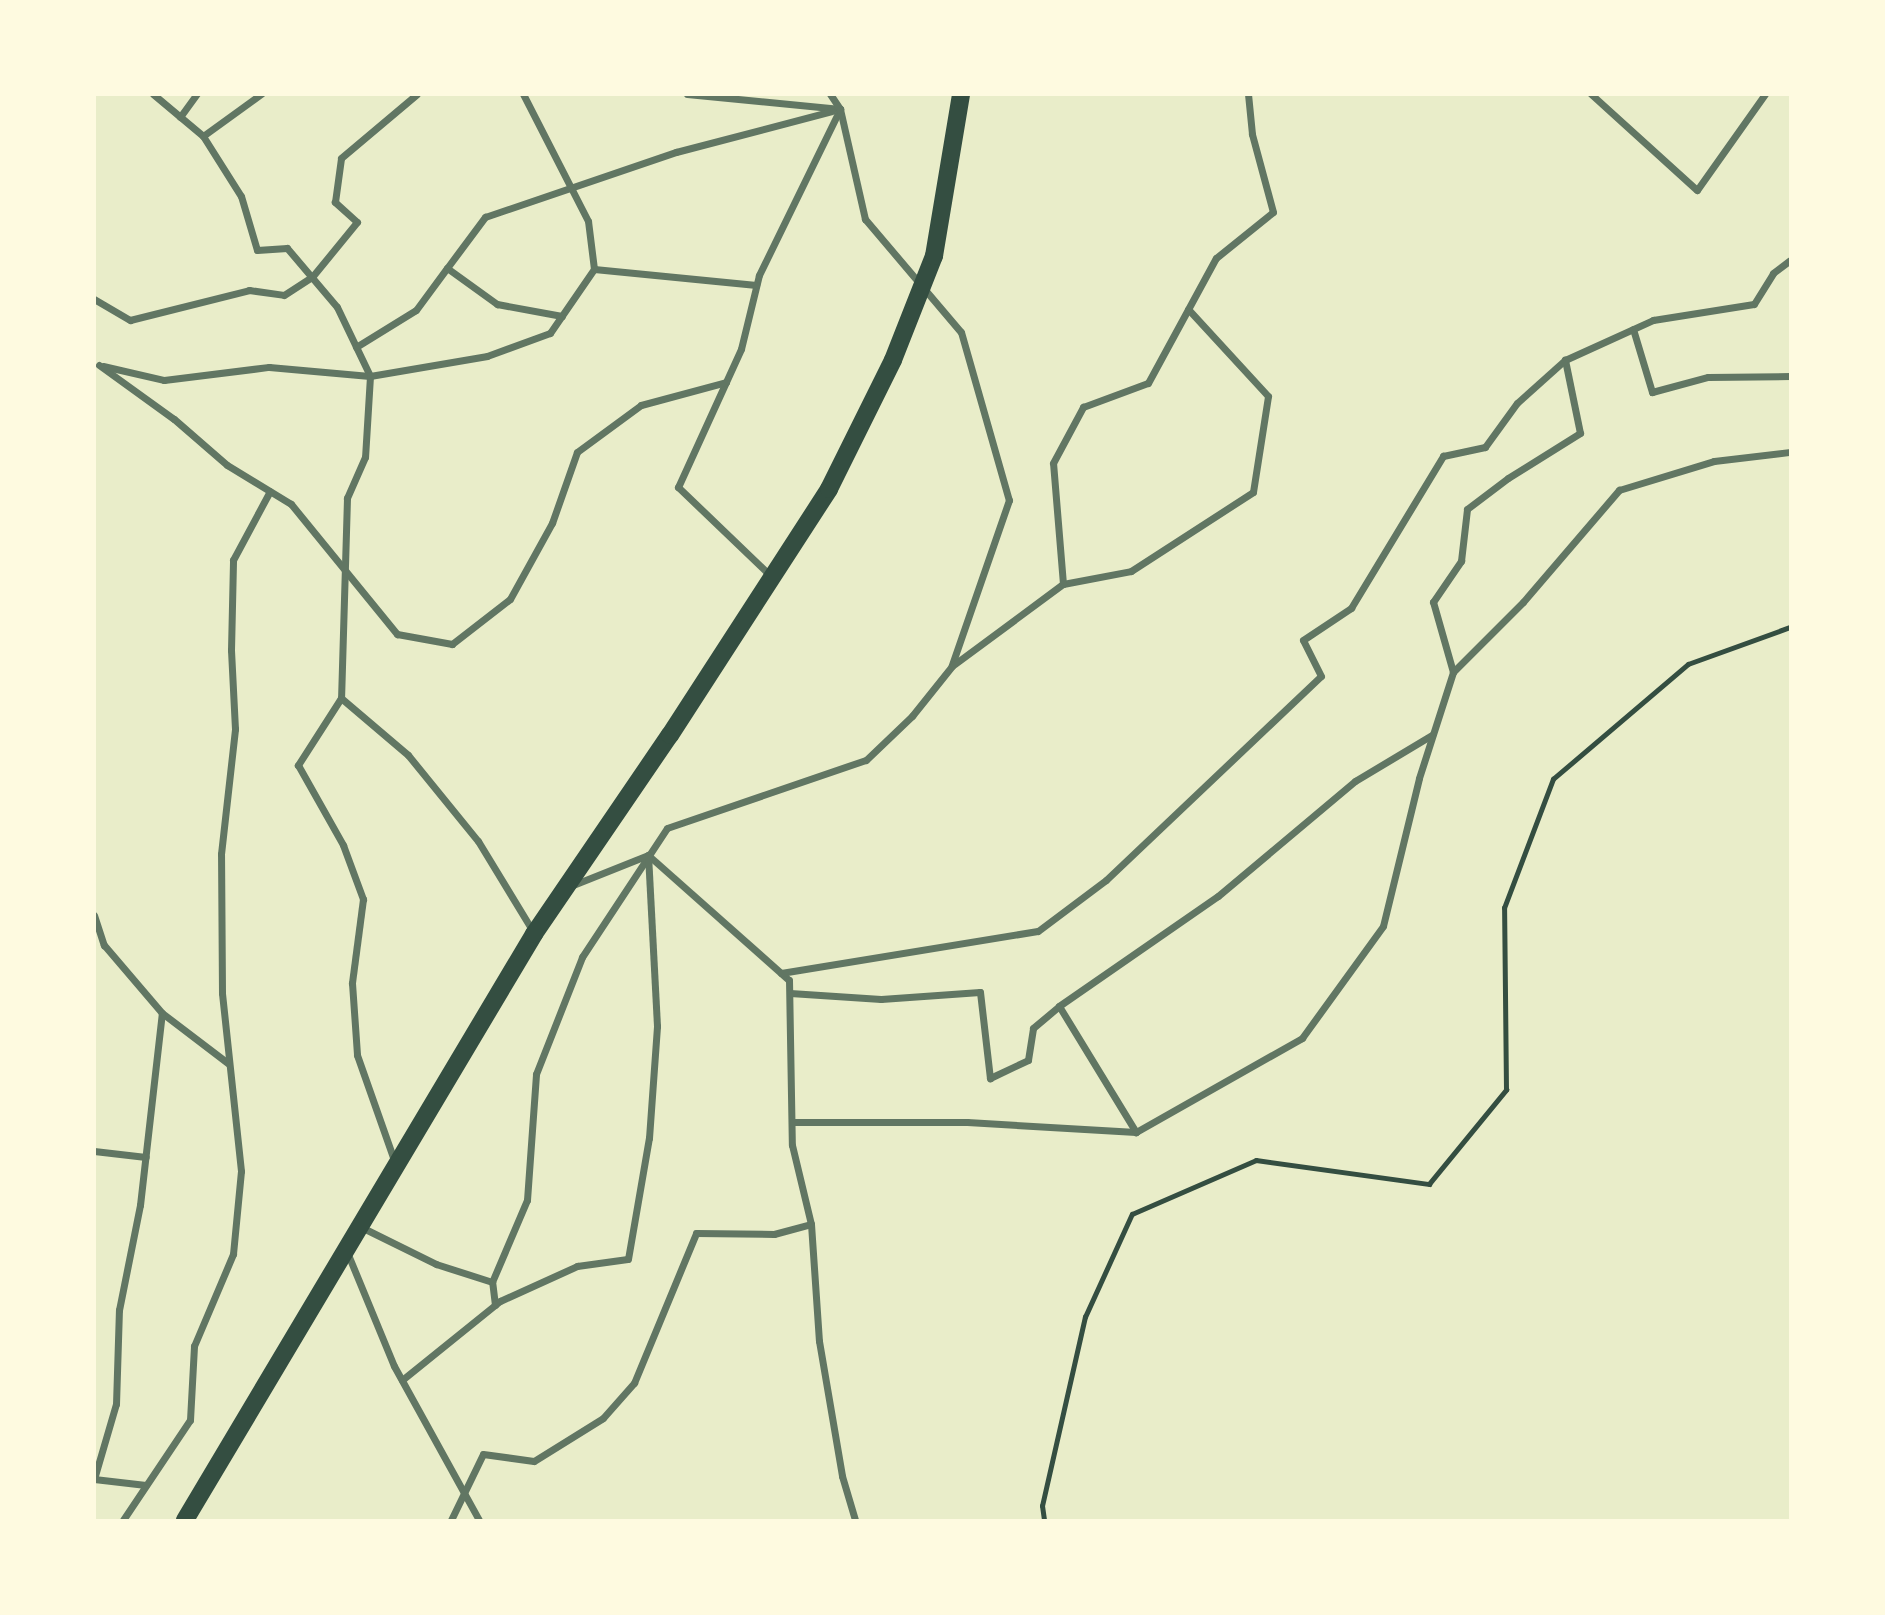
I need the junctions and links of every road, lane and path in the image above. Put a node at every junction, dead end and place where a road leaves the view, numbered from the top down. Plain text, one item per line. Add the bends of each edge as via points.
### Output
1 (153, 94) edge
2 (197, 94) edge
3 (261, 94) edge
4 (418, 94) edge
5 (523, 94) edge
6 (687, 94) edge
7 (830, 94) edge
8 (961, 94) edge
9 (1248, 94) edge
10 (1591, 94) edge
11 (1765, 94) edge
12 (840, 109) junction
13 (180, 117) junction
14 (203, 136) junction
15 (571, 188) junction
16 (1790, 260) edge
17 (447, 268) junction
18 (594, 269) junction
19 (312, 277) junction
20 (756, 285) junction
21 (922, 287) junction
22 (94, 299) edge
23 (1188, 309) junction
24 (562, 316) junction
25 (1633, 329) junction
26 (356, 347) junction
27 (1565, 360) junction
28 (97, 365) edge
29 (370, 376) junction
30 (1790, 376) edge
31 (726, 382) junction
32 (1790, 452) edge
33 (270, 491) junction
34 (346, 570) junction
35 (772, 577) junction
36 (1063, 584) junction
37 (1790, 627) edge
38 (952, 666) junction
39 (1453, 672) junction
40 (341, 698) junction
41 (1433, 735) junction
42 (648, 855) junction
43 (565, 888) junction
44 (94, 915) edge
45 (534, 934) junction
46 (781, 973) junction
47 (790, 993) junction
48 (1059, 1006) junction
49 (162, 1013) junction
50 (229, 1064) junction
51 (793, 1122) junction
52 (1136, 1132) junction
53 (94, 1152) edge
54 (146, 1157) junction
55 (396, 1166) junction
56 (811, 1224) junction
57 (360, 1227) junction
58 (346, 1251) junction
59 (492, 1282) junction
60 (495, 1306) junction
61 (402, 1380) junction
62 (94, 1479) edge
63 (146, 1485) junction
64 (463, 1491) junction
65 (123, 1521) edge
66 (185, 1521) edge
67 (451, 1521) edge
68 (480, 1521) edge
69 (855, 1521) edge
70 (1044, 1521) edge

1 - 13 street
2 - 13 street
3 - 14 street
4 - 19 street via 341,158 335,202 357,222
5 - 15 street
6 - 12 street
7 - 12 street
8 - 21 highway via 934,256
9 - 23 street via 1252,134 1273,212 1216,258
10 - 11 street via 1697,190
12 - 15 street via 676,152
12 - 20 street
12 - 21 street via 865,219
13 - 14 street
14 - 19 street via 241,195 257,250 287,248
15 - 17 street via 485,217
15 - 18 street via 588,221
16 - 25 street via 1773,273 1754,304 1653,320
17 - 24 street via 497,304
17 - 26 street via 416,310
18 - 20 street
18 - 24 street
19 - 22 street via 284,295 249,290 130,320
19 - 26 street via 337,307
20 - 31 street via 741,349
21 - 35 highway via 893,359 828,489
21 - 38 street via 961,332 1009,500
23 - 36 street via 1148,383 1083,407 1053,463
23 - 36 street via 1268,396 1253,492 1131,570
24 - 29 street via 550,333 487,356
25 - 27 street
25 - 30 street via 1652,392 1709,377
26 - 29 street
27 - 39 street via 1580,433 1467,509 1461,561 1433,602
27 - 46 street via 1517,404 1485,447 1443,456 1351,608 1303,639 1321,676 1106,880 1038,931
28 - 29 street via 164,380 269,367
28 - 33 street via 174,419 228,465
29 - 34 street via 365,457 347,498
31 - 34 street via 641,405 577,452 552,523 510,599 452,644 397,634
31 - 35 street via 678,487
32 - 39 street via 1714,461 1619,491 1523,602
33 - 34 street via 291,504
33 - 50 street via 233,560 230,650 235,729 222,854 222,993
34 - 40 street
35 - 43 highway
36 - 38 street
37 - 70 path via 1688,664 1553,779 1504,908 1506,1090 1429,1184 1256,1160 1132,1214 1085,1317 1042,1507
38 - 42 street via 912,716 866,760 667,828
39 - 41 street
40 - 45 street via 408,755 478,841
40 - 55 street via 298,765 344,845 363,899 352,983 357,1055
41 - 48 street via 1355,781 1218,897
41 - 52 street via 1383,926 1302,1038
42 - 43 street
42 - 46 street
42 - 59 street via 582,957 536,1074 527,1200
42 - 60 street via 657,1026 649,1138 628,1259 577,1266
43 - 45 highway
44 - 49 street via 103,945
45 - 55 highway
46 - 47 street via 789,980
47 - 48 street via 893,999 979,992 990,1078 1028,1060 1033,1028
47 - 51 street
48 - 52 street
49 - 50 street
49 - 54 street
50 - 63 street via 242,1171 233,1254 194,1346 190,1420
51 - 52 street via 967,1122
51 - 56 street via 792,1145
53 - 54 street
54 - 62 street via 119,1310 116,1404
55 - 57 highway
56 - 64 street via 774,1234 696,1233 634,1382 603,1418 534,1461 483,1454
56 - 69 street via 819,1341 842,1476
57 - 58 highway
57 - 59 street via 436,1264
58 - 61 street
58 - 66 highway
59 - 60 street
60 - 61 street
61 - 64 street
62 - 63 street
63 - 65 street
64 - 67 street
64 - 68 street

